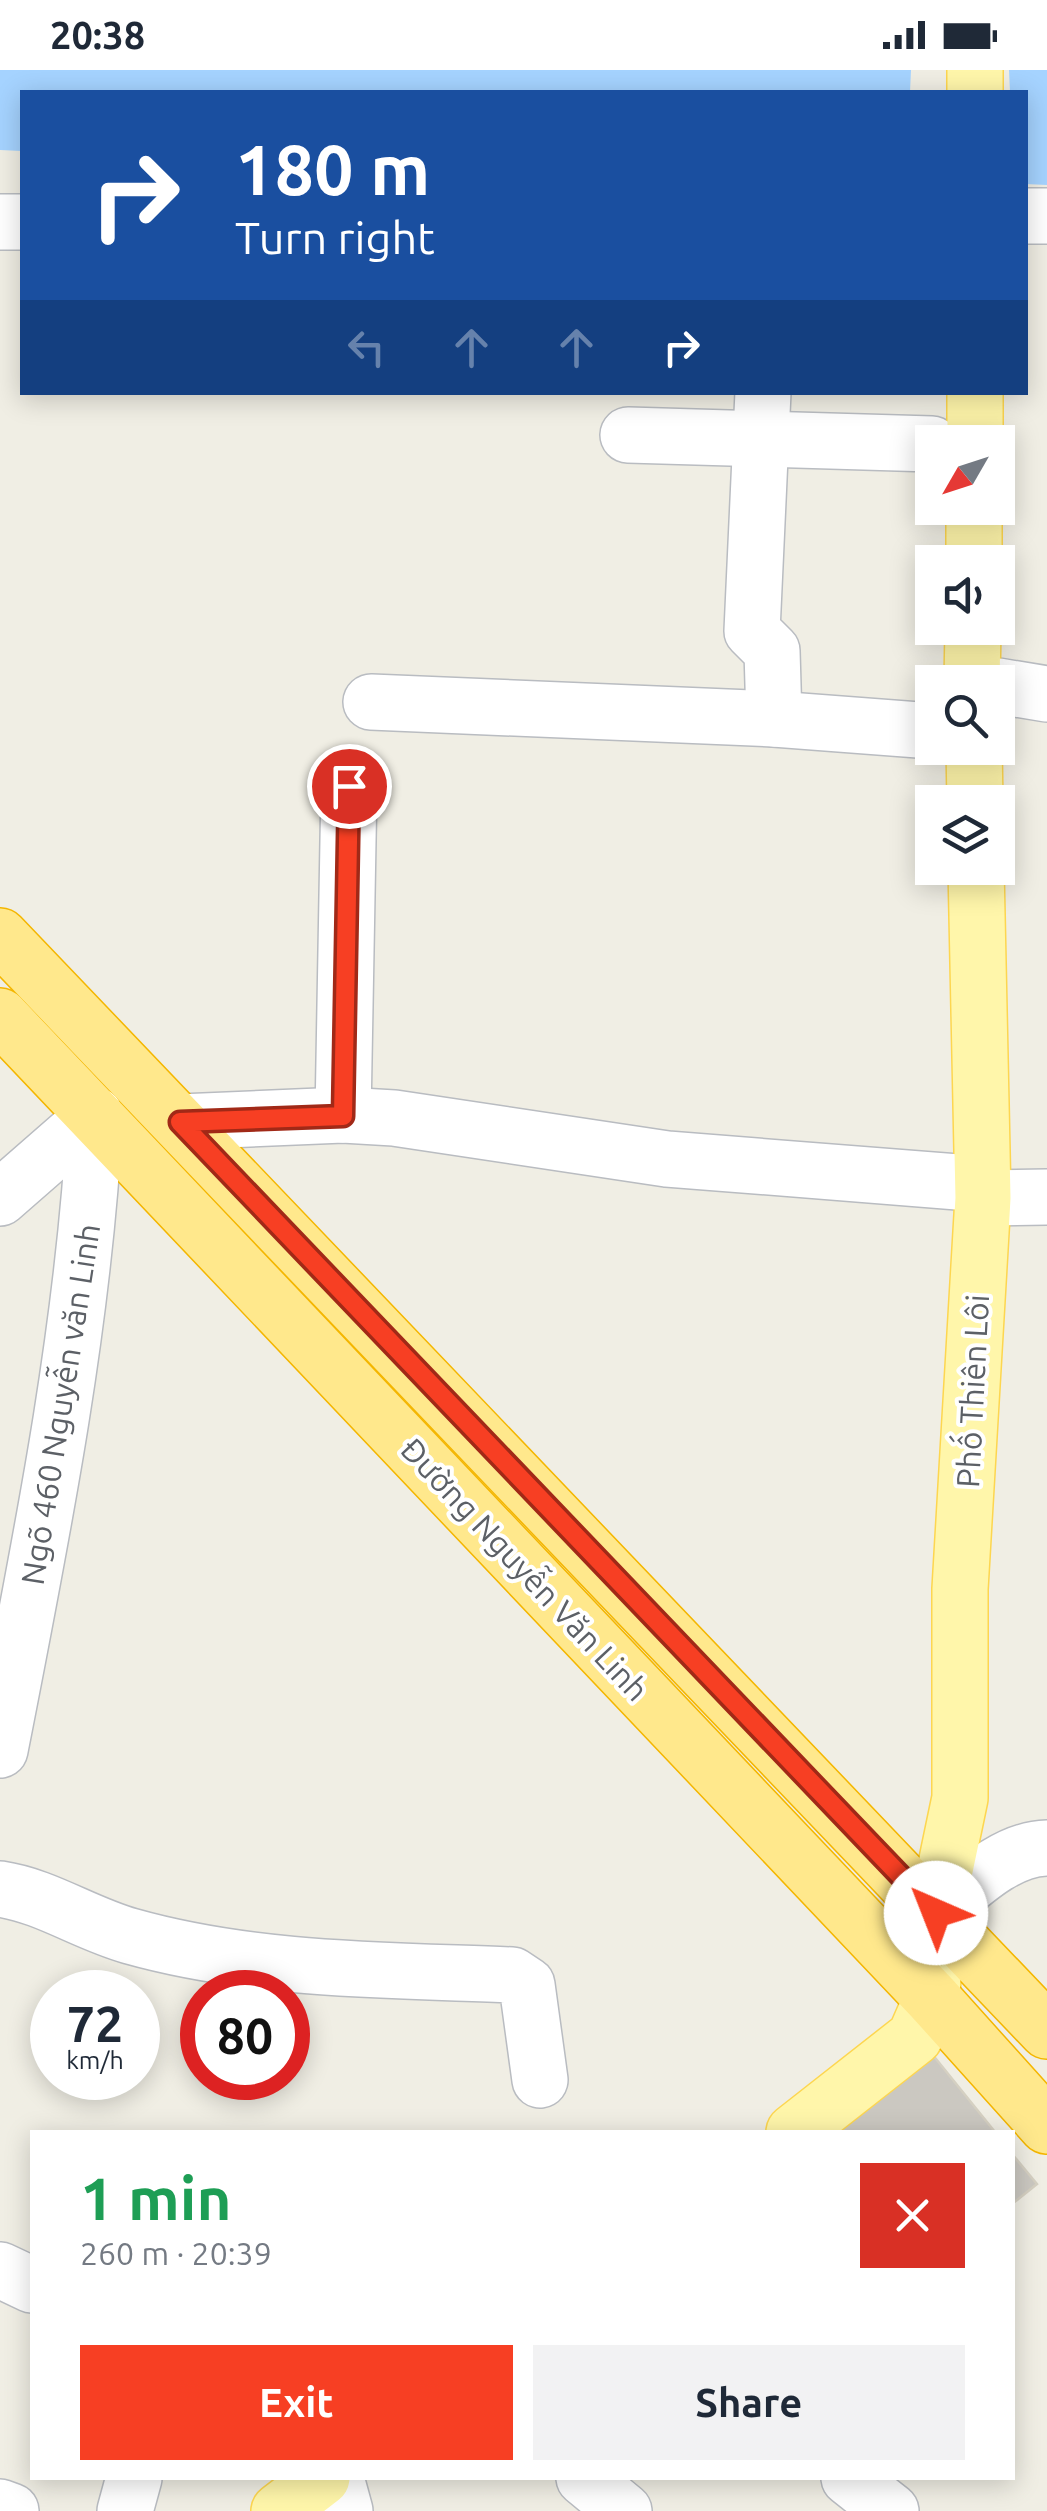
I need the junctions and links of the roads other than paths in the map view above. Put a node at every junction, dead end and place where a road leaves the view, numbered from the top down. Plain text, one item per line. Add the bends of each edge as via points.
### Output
1 (975, 395) edge
2 (762, 415) edge
3 (975, 425) edge
4 (628, 435) dead end
5 (915, 441) edge
6 (1015, 689) edge
7 (1047, 694) edge
8 (371, 702) dead end
9 (774, 718) junction
10 (915, 730) edge
11 (349, 786) dead end
12 (976, 885) edge
13 (0, 936) edge
14 (0, 1016) edge
15 (95, 1115) junction
16 (343, 1116) junction
17 (180, 1122) junction
18 (983, 1192) junction
19 (0, 1198) edge
20 (1047, 1198) edge
21 (0, 1750) edge
22 (1047, 1848) edge
23 (0, 1890) edge
24 (936, 1913) junction
25 (932, 1998) junction
26 (1047, 2031) edge
27 (540, 2080) dead end
28 (1047, 2126) edge
29 (797, 2130) edge
30 (0, 2270) edge
31 (30, 2284) edge
32 (133, 2480) edge
33 (319, 2480) edge
34 (337, 2480) edge
35 (586, 2480) edge
36 (852, 2480) edge
37 (0, 2507) edge
38 (11, 2511) edge
39 (124, 2511) edge
40 (278, 2511) edge
41 (345, 2511) edge
42 (624, 2511) edge
43 (890, 2511) edge

1 - 3 main road
2 - 4 street
2 - 5 street
2 - 9 street via 752,631 772,651
6 - 7 street
8 - 9 street
9 - 10 street
11 - 16 street
12 - 18 main road, Phố Thiên Lôi
13 - 17 highway, Đường Nguyễn Văn Linh
14 - 15 highway, Đường Nguyễn Văn Linh
15 - 19 street
15 - 21 street, Ngõ 460 Nguyễn văn Linh via 90,1206 44,1524
15 - 25 highway, Đường Nguyễn Văn Linh
16 - 17 street
16 - 18 street
17 - 24 highway, Đường Nguyễn Văn Linh
18 - 20 street
18 - 24 main road, Phố Thiên Lôi via 960,1589 960,1798
22 - 24 street via 997,1864
23 - 27 street via 30,1894 131,1936 302,1967 512,1975 527,1985
24 - 25 main road, Phố Thiên Lôi
24 - 26 highway, Đường Nguyễn Văn Linh
25 - 28 highway, Đường Nguyễn Văn Linh
25 - 29 main road via 914,2037
30 - 31 street
32 - 39 street
33 - 40 main road
34 - 41 street
35 - 42 street
36 - 43 street
37 - 38 street

